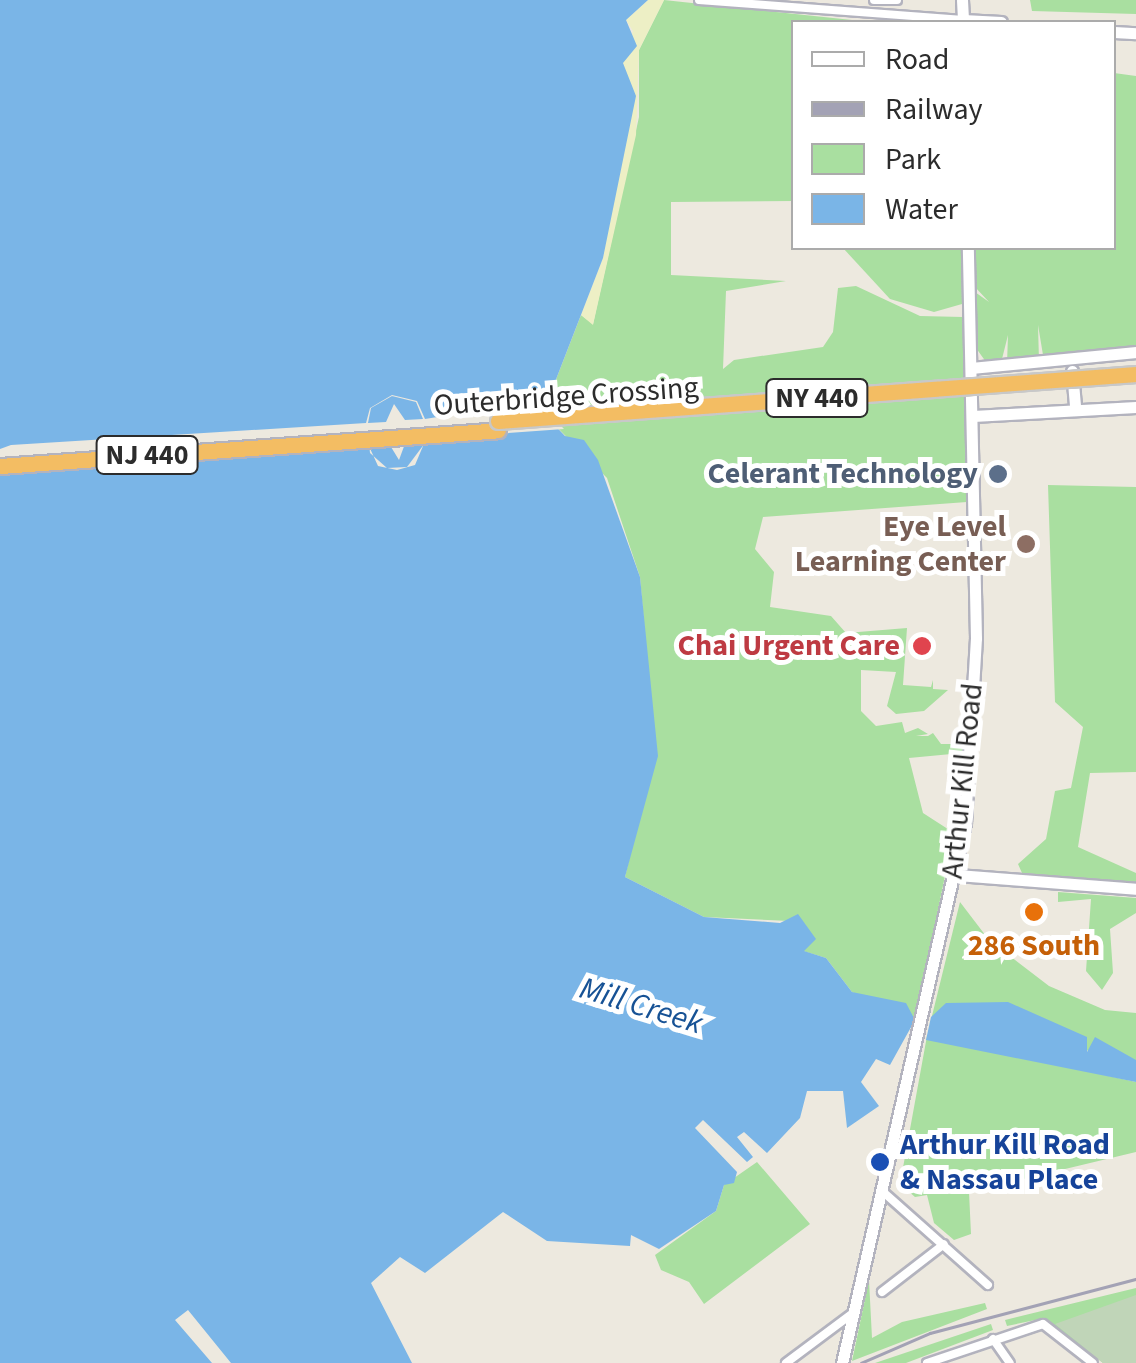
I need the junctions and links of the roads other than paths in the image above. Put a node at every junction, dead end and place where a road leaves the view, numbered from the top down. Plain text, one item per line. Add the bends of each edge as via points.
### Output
1 (699, 0) edge
2 (874, 0) edge
3 (897, 0) edge
4 (950, 20) edge
5 (968, 250) edge
6 (1136, 352) edge
7 (1071, 362) junction
8 (971, 368) junction
9 (1136, 374) edge
10 (1136, 384) edge
11 (1074, 402) junction
12 (1136, 407) edge
13 (972, 416) junction
14 (294, 440) junction
15 (0, 457) edge
16 (0, 466) edge
17 (956, 875) junction
18 (1136, 889) edge
19 (881, 1190) junction
20 (944, 1244) junction
21 (988, 1285) dead end
22 (882, 1292) dead end
23 (853, 1313) junction
24 (993, 1339) junction
25 (786, 1363) edge
26 (842, 1363) edge
27 (927, 1363) edge
28 (1010, 1363) edge
29 (1093, 1363) edge

1 - 4 street
2 - 3 street
5 - 8 street, Arthur Kill Road
6 - 7 street
7 - 8 street
7 - 11 street
8 - 13 street, Arthur Kill Road
9 - 14 highway, Outerbridge Crossing / NY 440, bridge
10 - 14 highway, Outerbridge Crossing / NY 440
11 - 12 street
11 - 13 street
13 - 17 street, Arthur Kill Road via 975,681
14 - 15 highway, Outerbridge Crossing / NJ 440
14 - 16 highway, Outerbridge Crossing / NJ 440
17 - 18 street
17 - 19 street, Arthur Kill Road
19 - 20 street
19 - 23 street, Arthur Kill Road
20 - 21 street
20 - 22 street
23 - 25 street
23 - 26 street, Arthur Kill Road
24 - 27 street
24 - 28 street
24 - 29 street via 1044,1324

